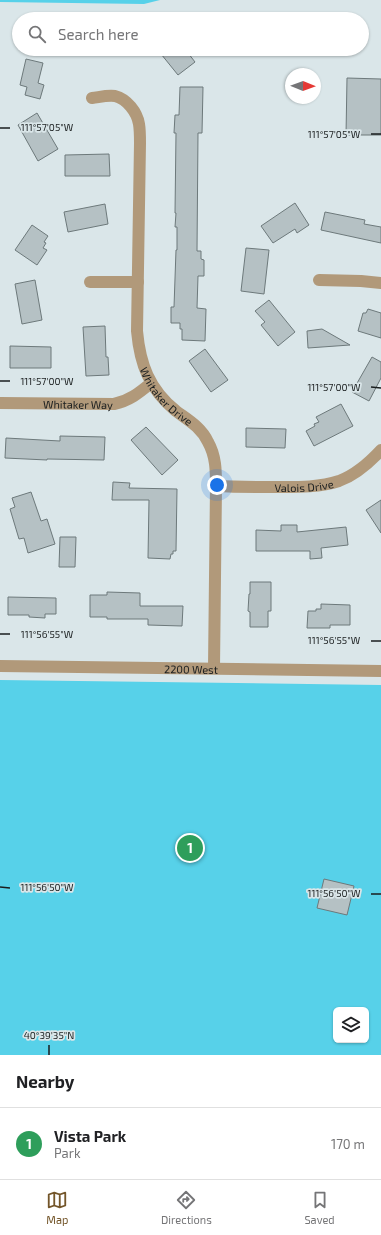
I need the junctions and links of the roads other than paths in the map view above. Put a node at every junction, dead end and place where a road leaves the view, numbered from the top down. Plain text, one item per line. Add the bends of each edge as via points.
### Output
1 (92, 98) dead end
2 (319, 280) dead end
3 (90, 282) dead end
4 (138, 282) junction
5 (381, 283) edge
6 (151, 384) junction
7 (0, 403) edge
8 (381, 450) edge
9 (216, 486) junction
10 (0, 666) edge
11 (214, 668) junction
12 (381, 671) edge

1 - 4 street, Whitaker Drive via 114,96 122,99 139,122
2 - 5 street
3 - 4 street
4 - 6 street, Whitaker Drive via 138,345
6 - 7 street, Whitaker Way via 126,401 114,404
6 - 9 street, Whitaker Drive via 162,399 201,431 208,441 215,463
8 - 9 street, Valois Drive via 356,472 340,481 324,485
9 - 11 street, Whitaker Drive
10 - 11 street, 2200 West
11 - 12 street, 2200 West

